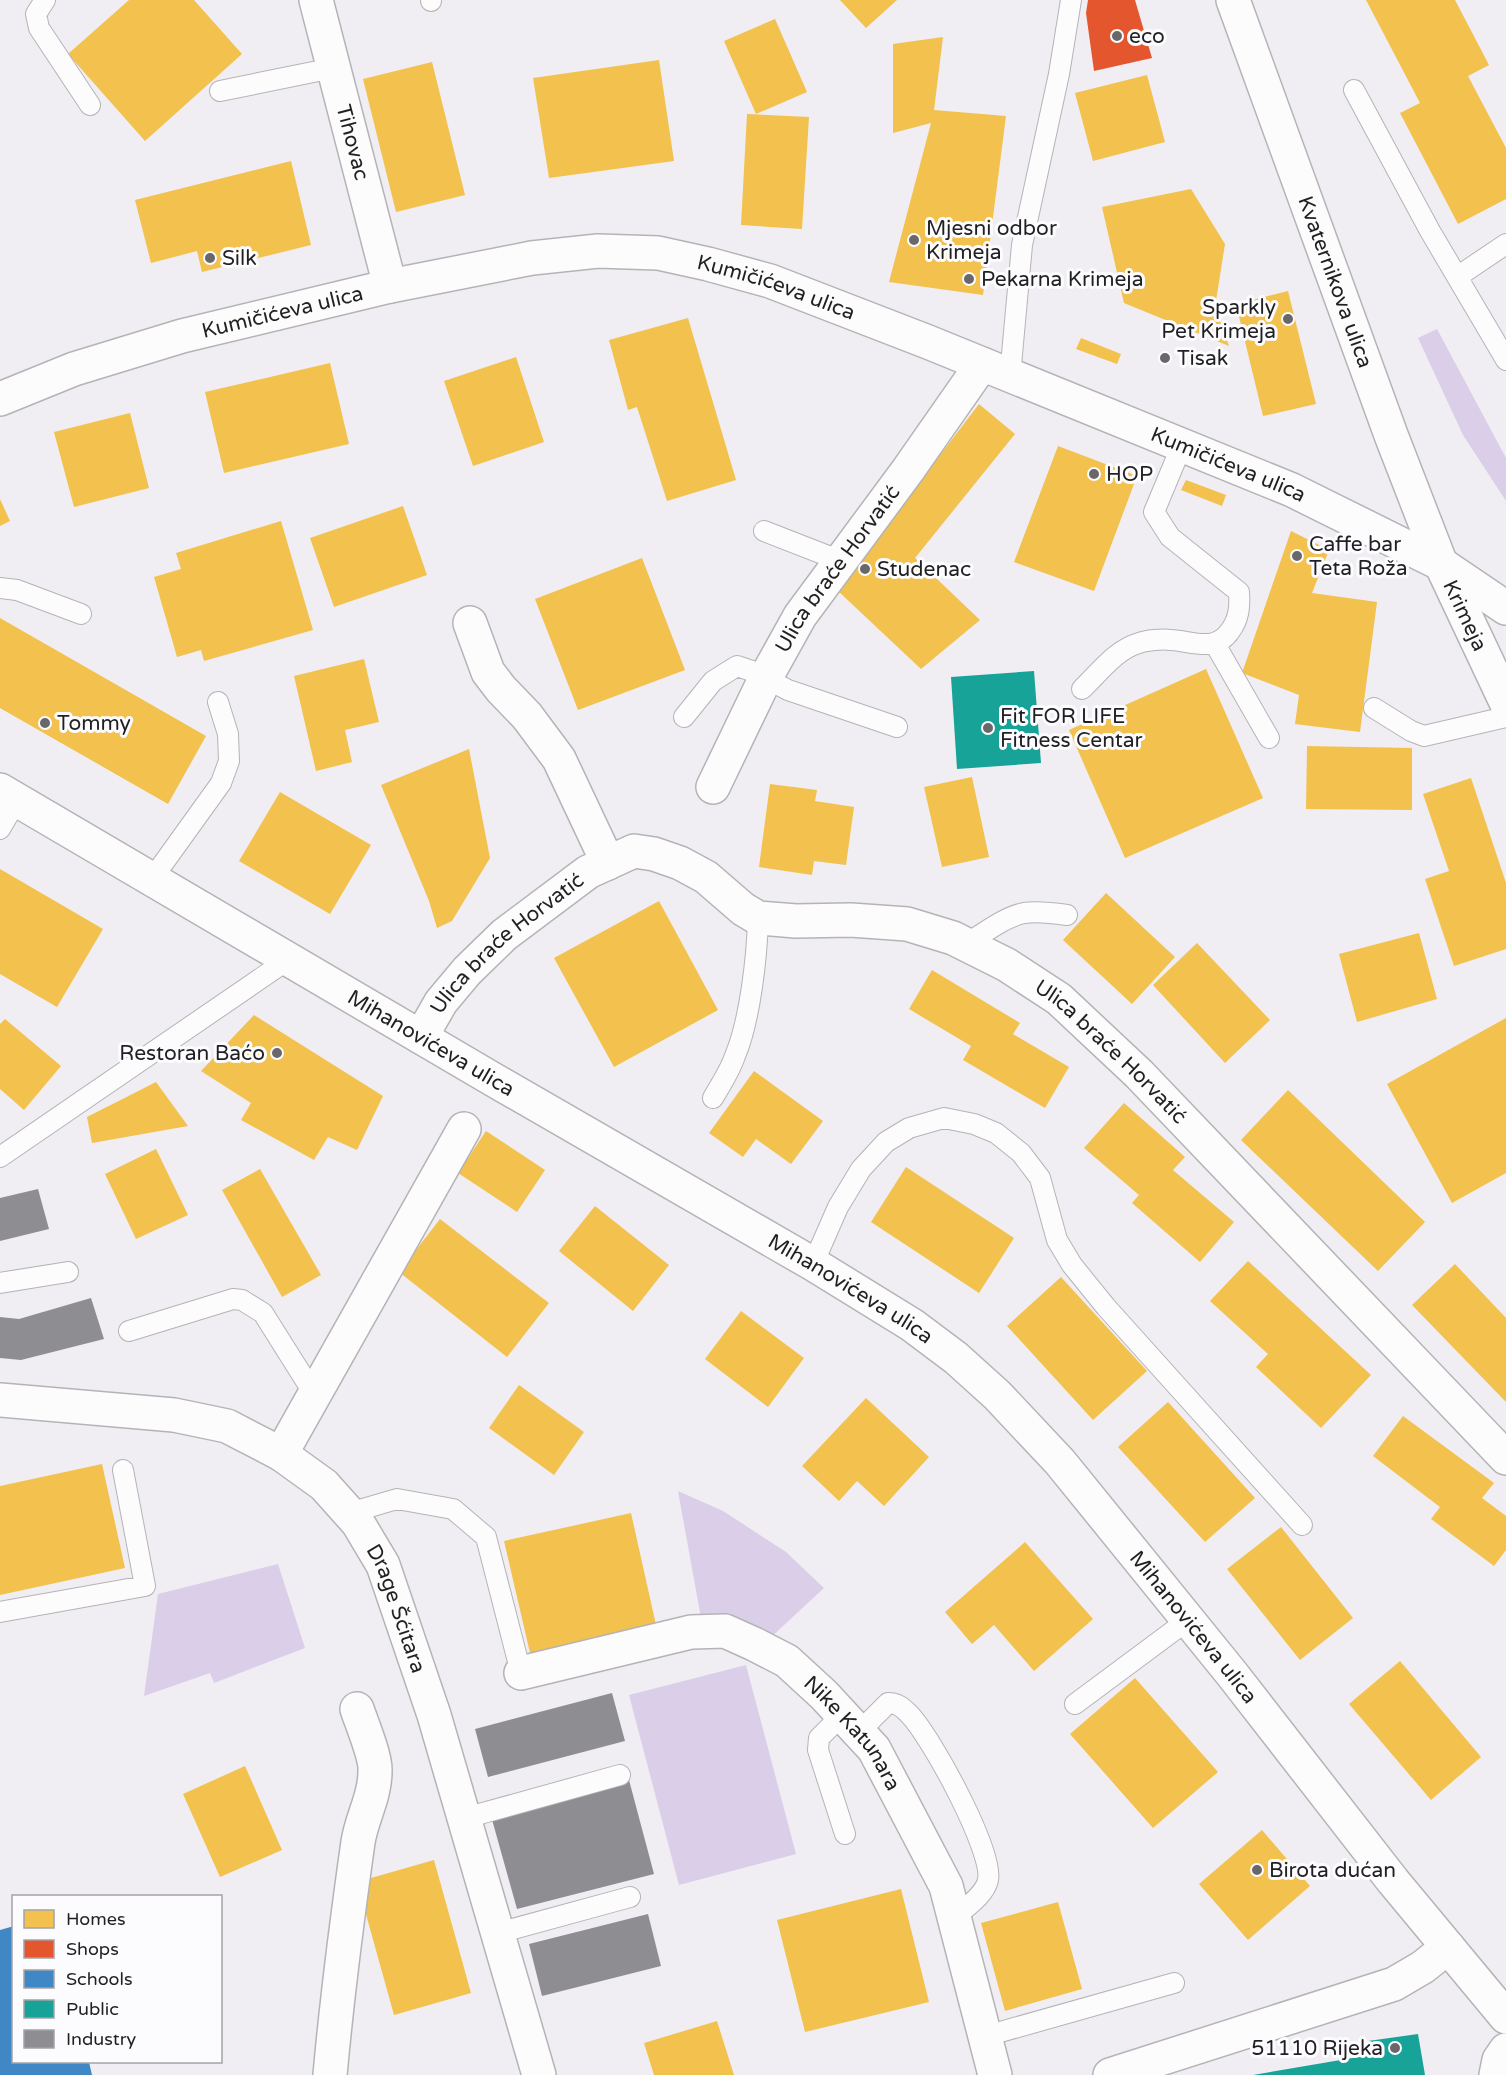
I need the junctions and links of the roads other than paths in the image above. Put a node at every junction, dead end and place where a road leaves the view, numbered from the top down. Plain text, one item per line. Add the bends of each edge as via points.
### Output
1 (45, 0) edge
2 (316, 0) edge
3 (1071, 0) edge
4 (1233, 0) edge
5 (333, 68) junction
6 (220, 90) dead end
7 (1354, 90) dead end
8 (90, 105) dead end
9 (1506, 244) edge
10 (1457, 277) junction
11 (390, 286) junction
12 (1506, 360) edge
13 (996, 370) junction
14 (0, 399) edge
15 (1182, 445) junction
16 (764, 531) dead end
17 (841, 561) junction
18 (1441, 564) junction
19 (0, 588) edge
20 (1506, 608) edge
21 (81, 614) dead end
22 (470, 623) dead end
23 (1215, 644) junction
24 (765, 679) junction
25 (1082, 689) dead end
26 (218, 702) dead end
27 (1506, 702) edge
28 (1374, 708) dead end
29 (684, 717) dead end
30 (1506, 717) edge
31 (897, 727) dead end
32 (1269, 738) dead end
33 (713, 787) dead end
34 (8, 795) edge
35 (0, 829) edge
36 (608, 863) junction
37 (152, 879) junction
38 (1067, 915) dead end
39 (758, 918) junction
40 (966, 944) junction
41 (289, 959) junction
42 (421, 1037) junction
43 (713, 1098) dead end
44 (464, 1129) dead end
45 (0, 1157) edge
46 (813, 1264) junction
47 (68, 1272) dead end
48 (0, 1283) edge
49 (129, 1330) dead end
50 (314, 1394) junction
51 (0, 1400) edge
52 (281, 1454) junction
53 (1506, 1458) edge
54 (123, 1470) dead end
55 (349, 1513) junction
56 (1302, 1525) dead end
57 (0, 1612) edge
58 (1188, 1620) junction
59 (521, 1673) joint
60 (1075, 1704) dead end
61 (357, 1709) dead end
62 (851, 1724) junction
63 (620, 1775) dead end
64 (465, 1818) junction
65 (845, 1834) dead end
66 (630, 1897) dead end
67 (954, 1917) junction
68 (498, 1933) junction
69 (1448, 1947) junction
70 (1174, 1983) dead end
71 (1506, 2017) edge
72 (986, 2036) junction
73 (1506, 2050) edge
74 (330, 2075) edge
75 (539, 2075) edge
76 (995, 2075) edge
77 (1110, 2075) edge
78 (1496, 2075) edge

1 - 8 lane via 36,14 39,28
2 - 5 street, Tihovac
3 - 13 lane
4 - 18 street, Kvaternikova ulica
5 - 6 lane
5 - 11 street, Tihovac
7 - 10 lane
9 - 10 lane
10 - 12 lane
11 - 13 street, Kumičićeva ulica via 532,258 598,251 658,254 770,281
11 - 14 street, Kumičićeva ulica via 182,336 74,369
13 - 15 street, Kumičićeva ulica
13 - 17 street, Ulica braće Horvatić
15 - 18 street, Kumičićeva ulica via 1292,490
15 - 23 lane via 1154,512 1170,537 1239,592 1236,623
16 - 17 lane
17 - 24 street, Ulica braće Horvatić via 800,616
18 - 20 street, Kumičićeva ulica
18 - 27 street, Krimeja
19 - 21 lane via 17,590
22 - 36 street, Ulica braće Horvatić via 488,672 559,759
23 - 25 lane via 1170,640 1139,643 1120,652
23 - 32 lane
24 - 29 lane via 737,666 713,681
24 - 31 lane
24 - 33 street, Ulica braće Horvatić
26 - 37 lane via 228,734 229,761 221,783
28 - 30 lane via 1424,735
34 - 35 lane
34 - 37 street, Mihanovićeva ulica
36 - 39 street, Ulica braće Horvatić via 634,851 680,862
36 - 42 street, Ulica braće Horvatić via 588,872 504,935 441,1002
37 - 41 street, Mihanovićeva ulica
38 - 40 lane via 1025,913
39 - 40 street, Ulica braće Horvatić via 907,924
39 - 43 lane via 744,1027 735,1057
40 - 53 street, Ulica braće Horvatić via 1059,999 1139,1074
41 - 42 street, Mihanovićeva ulica
41 - 45 lane
42 - 46 street, Mihanovićeva ulica
44 - 50 street
46 - 56 lane via 837,1207 861,1169 886,1142 909,1128 944,1118 996,1133 1021,1153 1040,1178 1057,1240 1072,1265
46 - 58 street, Mihanovićeva ulica via 912,1325 997,1395 1060,1462
47 - 48 lane
49 - 50 lane via 233,1299 242,1300 263,1313
50 - 52 street
51 - 52 street, Drage Šćitara via 174,1415 227,1426
52 - 55 street, Drage Šćitara via 324,1485
54 - 57 lane via 145,1586
55 - 59 lane via 398,1499 453,1509 486,1537
55 - 64 street, Drage Šćitara via 383,1565
58 - 60 lane
58 - 69 street, Mihanovićeva ulica
59 - 62 street, Nike Katunara via 691,1632 725,1631 786,1661
61 - 74 street via 376,1768 372,1799 358,1846
62 - 65 lane via 819,1738 818,1750
62 - 67 street, Nike Katunara via 874,1749 946,1886
62 - 67 lane via 888,1703 898,1705 910,1714 942,1762 982,1845 987,1864 988,1881 982,1892
63 - 64 lane
64 - 68 street, Drage Šćitara
66 - 68 lane
67 - 72 street, Nike Katunara
68 - 75 street, Drage Šćitara
69 - 71 street, Mihanovićeva ulica
69 - 77 street via 1394,1984
70 - 72 lane
72 - 76 street, Nike Katunara
73 - 78 street

